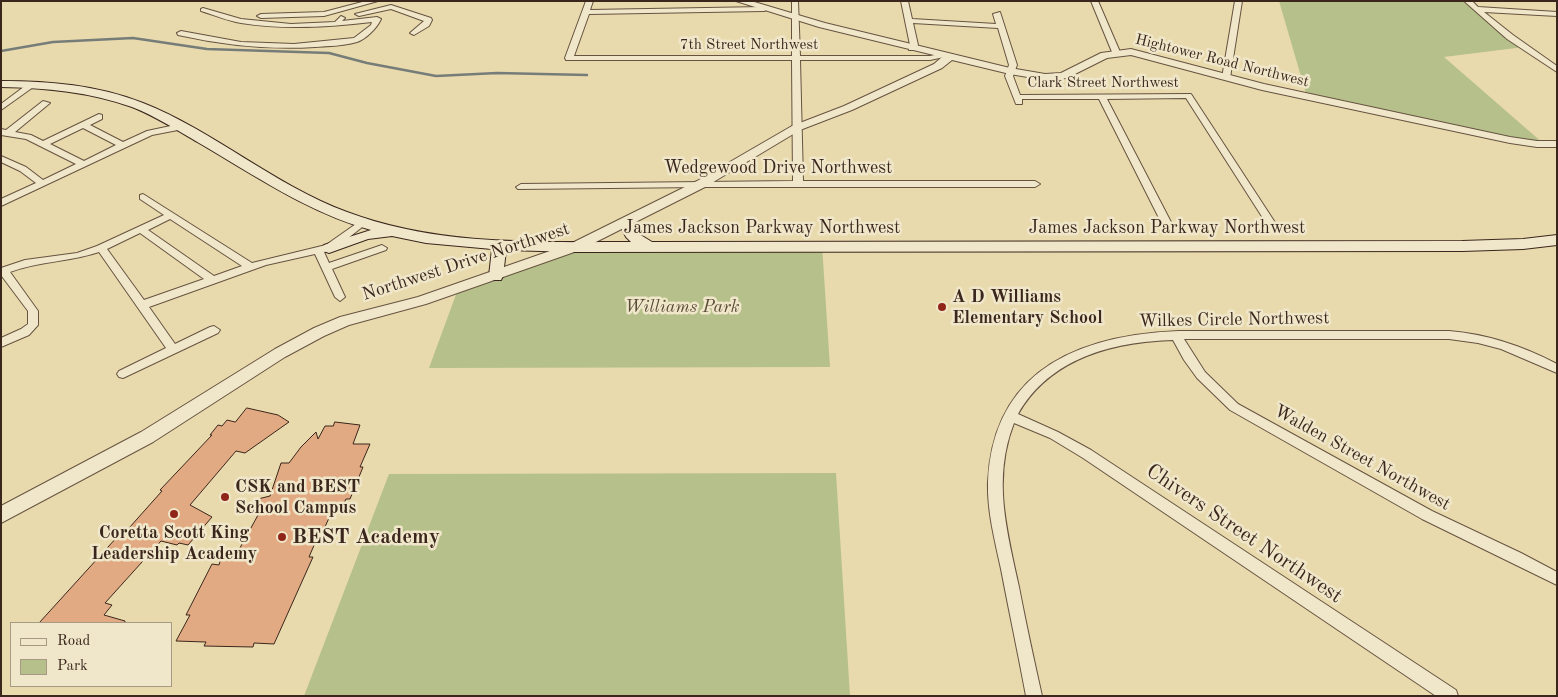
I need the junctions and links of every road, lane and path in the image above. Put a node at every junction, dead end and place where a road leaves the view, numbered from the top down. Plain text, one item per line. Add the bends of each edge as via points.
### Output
1 (376, 1) edge
2 (590, 1) edge
3 (740, 1) edge
4 (795, 1) edge
5 (904, 1) edge
6 (1094, 1) edge
7 (1239, 1) edge
8 (1467, 1) edge
9 (391, 4) edge
10 (764, 9) junction
11 (1476, 9) junction
12 (203, 10) dead end
13 (586, 12) junction
14 (997, 14) dead end
15 (1557, 14) edge
16 (795, 18) junction
17 (240, 21) junction
18 (908, 21) junction
19 (337, 24) junction
20 (1001, 26) junction
21 (181, 33) dead end
22 (414, 33) dead end
23 (912, 48) junction
24 (1116, 52) junction
25 (945, 56) junction
26 (795, 59) junction
27 (1557, 70) edge
28 (1010, 71) junction
29 (1226, 78) junction
30 (1, 84) edge
31 (32, 85) junction
32 (1102, 97) junction
33 (46, 103) dead end
34 (1, 108) edge
35 (159, 115) junction
36 (99, 117) dead end
37 (84, 125) junction
38 (180, 127) junction
39 (796, 128) junction
40 (5, 132) edge
41 (150, 132) junction
42 (43, 144) junction
43 (1557, 144) edge
44 (122, 145) junction
45 (1, 159) edge
46 (83, 164) junction
47 (42, 183) junction
48 (701, 184) junction
49 (798, 184) junction
50 (1035, 184) dead end
51 (521, 187) dead end
52 (143, 197) dead end
53 (2, 202) edge
54 (170, 215) junction
55 (363, 222) junction
56 (626, 223) junction
57 (1167, 224) dead end
58 (1271, 224) dead end
59 (141, 229) junction
60 (402, 233) junction
61 (1557, 240) edge
62 (499, 246) junction
63 (575, 247) junction
64 (649, 247) junction
65 (101, 248) junction
66 (382, 248) dead end
67 (324, 250) junction
68 (251, 267) junction
69 (326, 267) junction
70 (3, 272) edge
71 (496, 276) junction
72 (212, 280) junction
73 (340, 297) dead end
74 (142, 306) junction
75 (214, 330) dead end
76 (1177, 336) junction
77 (1, 343) edge
78 (174, 349) junction
79 (1557, 369) edge
80 (123, 374) dead end
81 (1010, 416) junction
82 (1, 515) edge
83 (1557, 579) edge
84 (1034, 696) edge
85 (1450, 696) edge

1 - 17 street via 324,14 250,17
2 - 13 street
3 - 10 street, Hightower Road Northwest
4 - 16 street
5 - 18 street
6 - 24 street
7 - 29 street
8 - 11 street
9 - 19 street via 341,18
9 - 22 street via 428,20
10 - 13 street
10 - 16 street, Hightower Road Northwest
11 - 15 street
11 - 27 street
12 - 17 street
13 - 26 street, 7th Street Northwest via 569,58
14 - 20 street
16 - 23 street, Hightower Road Northwest
16 - 26 street
17 - 19 street via 291,26
18 - 20 street
18 - 23 street
19 - 21 street via 377,19 374,26 356,40 294,46 241,44
20 - 28 street via 1013,65
23 - 25 street, Hightower Road Northwest
24 - 28 street, Hightower Road Northwest via 1063,76
24 - 29 street, Hightower Road Northwest via 1159,58
25 - 26 street, 7th Street Northwest
25 - 28 street, Hightower Road Northwest
25 - 39 street, Northwest Drive Northwest via 938,66
26 - 39 street
28 - 32 street, Clark Street Northwest via 1019,100
29 - 43 street, Hightower Road Northwest via 1510,140
30 - 31 main road, James Jackson Parkway Northwest
31 - 34 street
31 - 35 main road, James Jackson Parkway Northwest via 102,94
32 - 57 street
32 - 58 street, Clark Street Northwest via 1188,96
33 - 40 street
35 - 38 main road, James Jackson Parkway Northwest
35 - 41 street via 155,128
36 - 37 street
37 - 42 street
37 - 44 street
38 - 41 street
38 - 55 main road, James Jackson Parkway Northwest via 311,201
39 - 48 street, Northwest Drive Northwest
39 - 49 street
40 - 42 street
41 - 44 street
42 - 46 street
44 - 46 street
45 - 47 street
46 - 47 street
47 - 53 street
48 - 49 street, Wedgewood Drive Northwest
48 - 51 street, Wedgewood Drive Northwest
48 - 56 street, Northwest Drive Northwest
49 - 50 street, Wedgewood Drive Northwest
52 - 54 street
54 - 59 street
54 - 68 street
55 - 60 main road, James Jackson Parkway Northwest
55 - 67 street
56 - 63 street, Northwest Drive Northwest
56 - 64 main road via 633,237
59 - 65 street
59 - 72 street
60 - 62 main road, James Jackson Parkway Northwest
60 - 67 main road via 366,235
61 - 64 main road, James Jackson Parkway Northwest via 1462,246
62 - 63 main road, James Jackson Parkway Northwest
62 - 71 main road
63 - 64 main road, James Jackson Parkway Northwest
63 - 71 street, Northwest Drive Northwest
65 - 70 street via 72,257 37,260
65 - 74 street
66 - 69 street
67 - 68 street
67 - 69 street
68 - 72 street
69 - 73 street
70 - 77 street via 33,311 33,324 25,332
71 - 82 street, Northwest Drive Northwest via 319,332 147,437
72 - 74 street
74 - 78 street
75 - 78 street
76 - 79 street, Wilkes Circle Northwest via 1467,336 1505,345
76 - 81 street, Wilkes Circle Northwest via 1126,340 1064,361 1038,380
76 - 83 street, Walden Street Northwest via 1196,371 1234,407 1427,515 1508,552
78 - 80 street
81 - 84 street, Wilkes Circle Northwest via 997,454 994,495
81 - 85 street, Chivers Street Northwest via 1087,454

